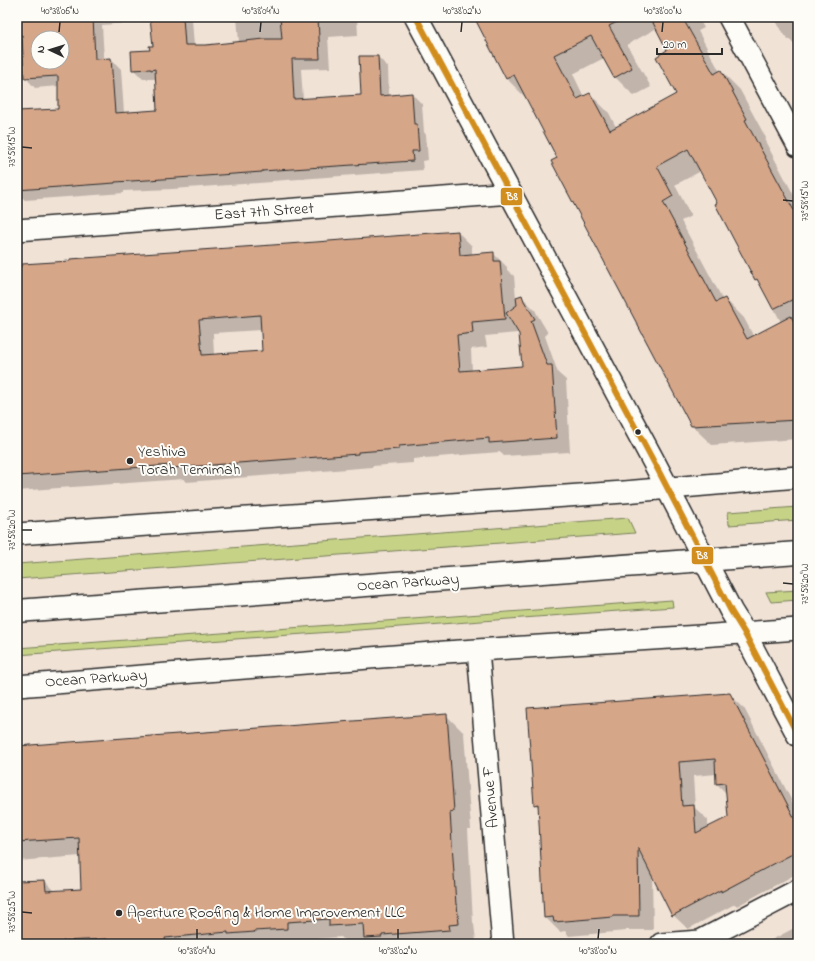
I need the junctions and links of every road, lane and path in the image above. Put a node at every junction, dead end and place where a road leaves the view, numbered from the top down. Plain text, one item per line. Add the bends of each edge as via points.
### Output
1 (416, 17) edge
2 (729, 17) edge
3 (798, 146) edge
4 (511, 193) junction
5 (17, 230) edge
6 (798, 477) edge
7 (667, 488) junction
8 (17, 534) edge
9 (798, 553) edge
10 (705, 560) junction
11 (17, 611) edge
12 (798, 629) edge
13 (744, 632) junction
14 (478, 650) junction
15 (17, 686) edge
16 (798, 735) edge
17 (798, 890) edge
18 (503, 944) edge
19 (661, 944) edge

1 - 4 street
2 - 3 street
4 - 5 street, East 7th Street
4 - 7 street
6 - 7 street
7 - 8 street
7 - 10 street
9 - 10 street, Ocean Parkway
10 - 11 street, Ocean Parkway
10 - 13 street
12 - 13 street, Ocean Parkway
13 - 14 street, Ocean Parkway
13 - 16 street
14 - 15 street, Ocean Parkway
14 - 18 street, Avenue F
17 - 19 street via 700,941

